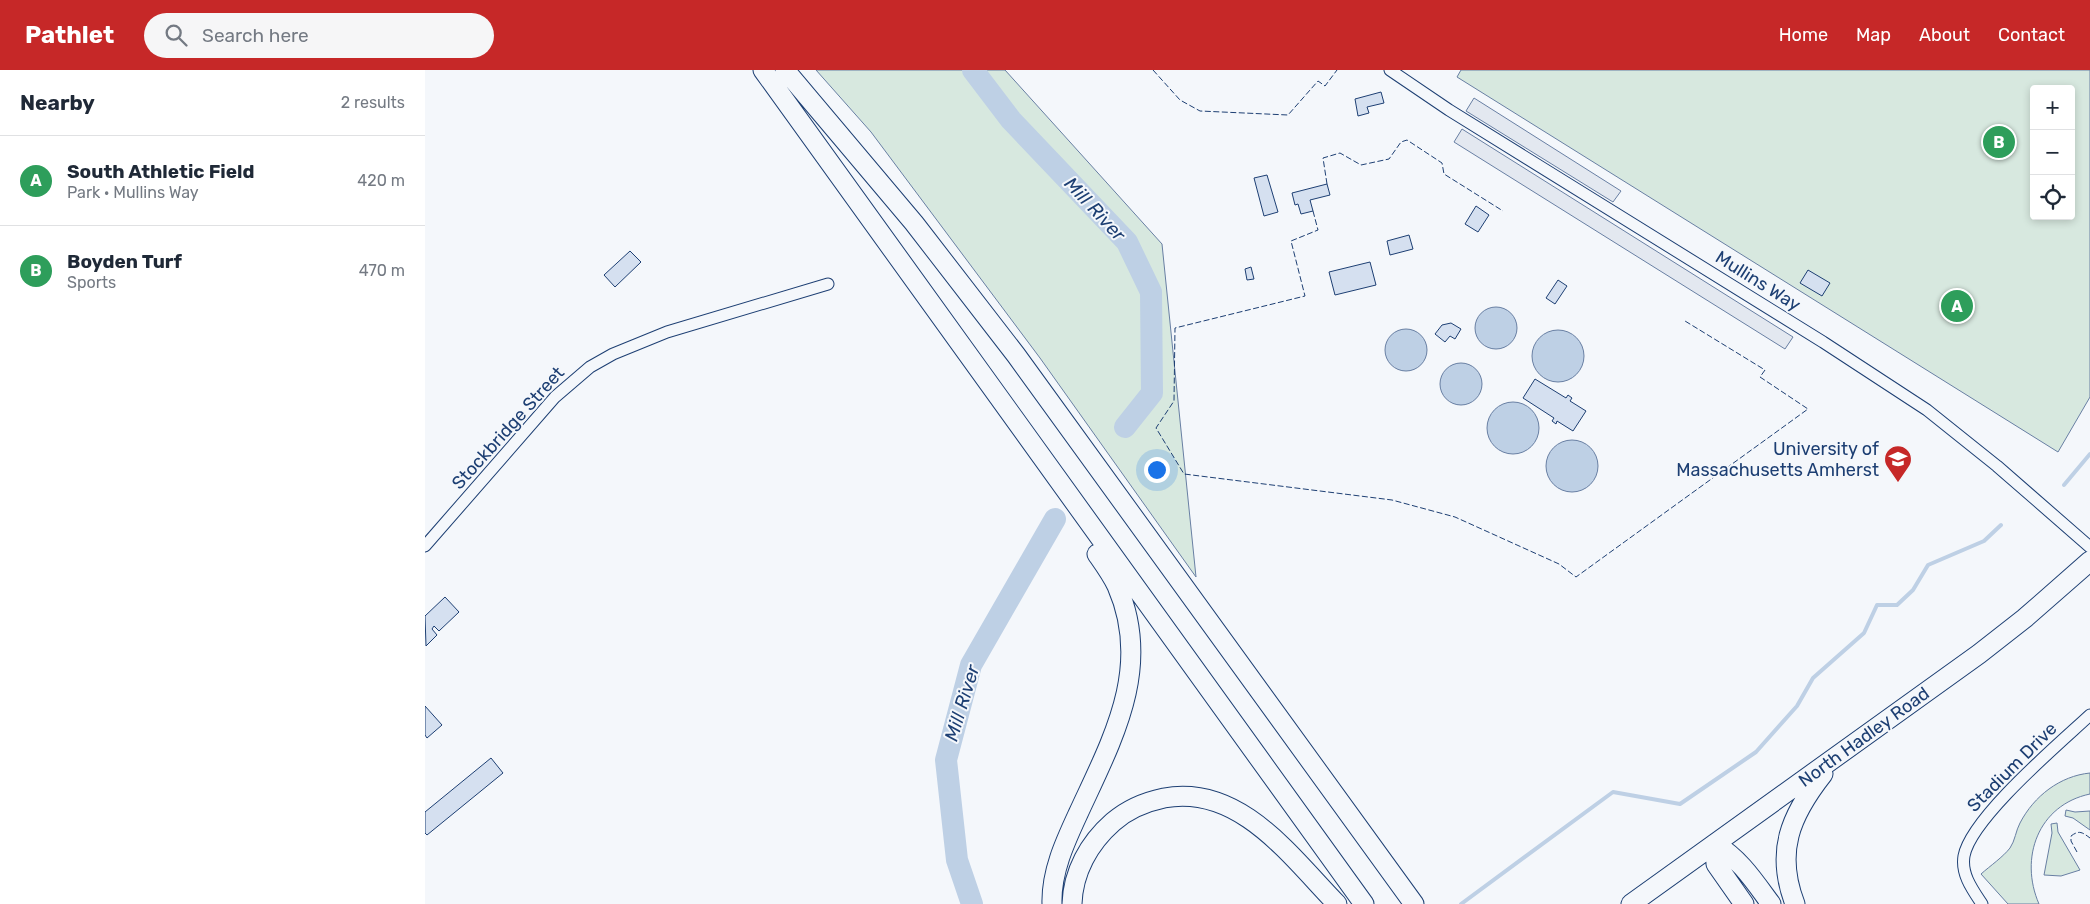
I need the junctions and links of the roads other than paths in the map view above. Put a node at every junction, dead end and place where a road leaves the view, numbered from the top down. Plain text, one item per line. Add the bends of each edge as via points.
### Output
1 (763, 70) edge
2 (785, 70) edge
3 (1390, 70) edge
4 (828, 284) dead end
5 (948, 327) junction
6 (425, 546) edge
7 (2090, 547) edge
8 (2090, 561) edge
9 (2090, 715) edge
10 (1835, 759) junction
11 (1715, 844) junction
12 (1052, 904) edge
13 (1072, 904) edge
14 (1337, 904) edge
15 (1364, 904) edge
16 (1414, 904) edge
17 (1631, 904) edge
18 (1744, 904) edge
19 (1771, 904) edge
20 (1795, 904) edge
21 (1982, 904) edge

1 - 5 main road
2 - 16 main road via 914,223 1016,355
3 - 7 street, Mullins Way via 1927,410
4 - 6 street, Stockbridge Street via 667,332 590,366 555,397
5 - 12 main road via 1116,584 1128,628 1130,670 1125,704 1062,852
5 - 15 main road
8 - 10 main road, North Hadley Road via 1979,654
9 - 21 street, Stadium Drive via 1999,801 1977,828 1964,854 1963,870
10 - 11 main road, North Hadley Road
10 - 20 main road via 1802,802 1788,835 1786,873
11 - 17 main road, North Hadley Road
11 - 18 main road via 1716,864
11 - 19 main road via 1731,853
13 - 14 main road via 1083,859 1106,829 1124,813 1140,805 1179,796 1211,800 1247,817 1287,851

